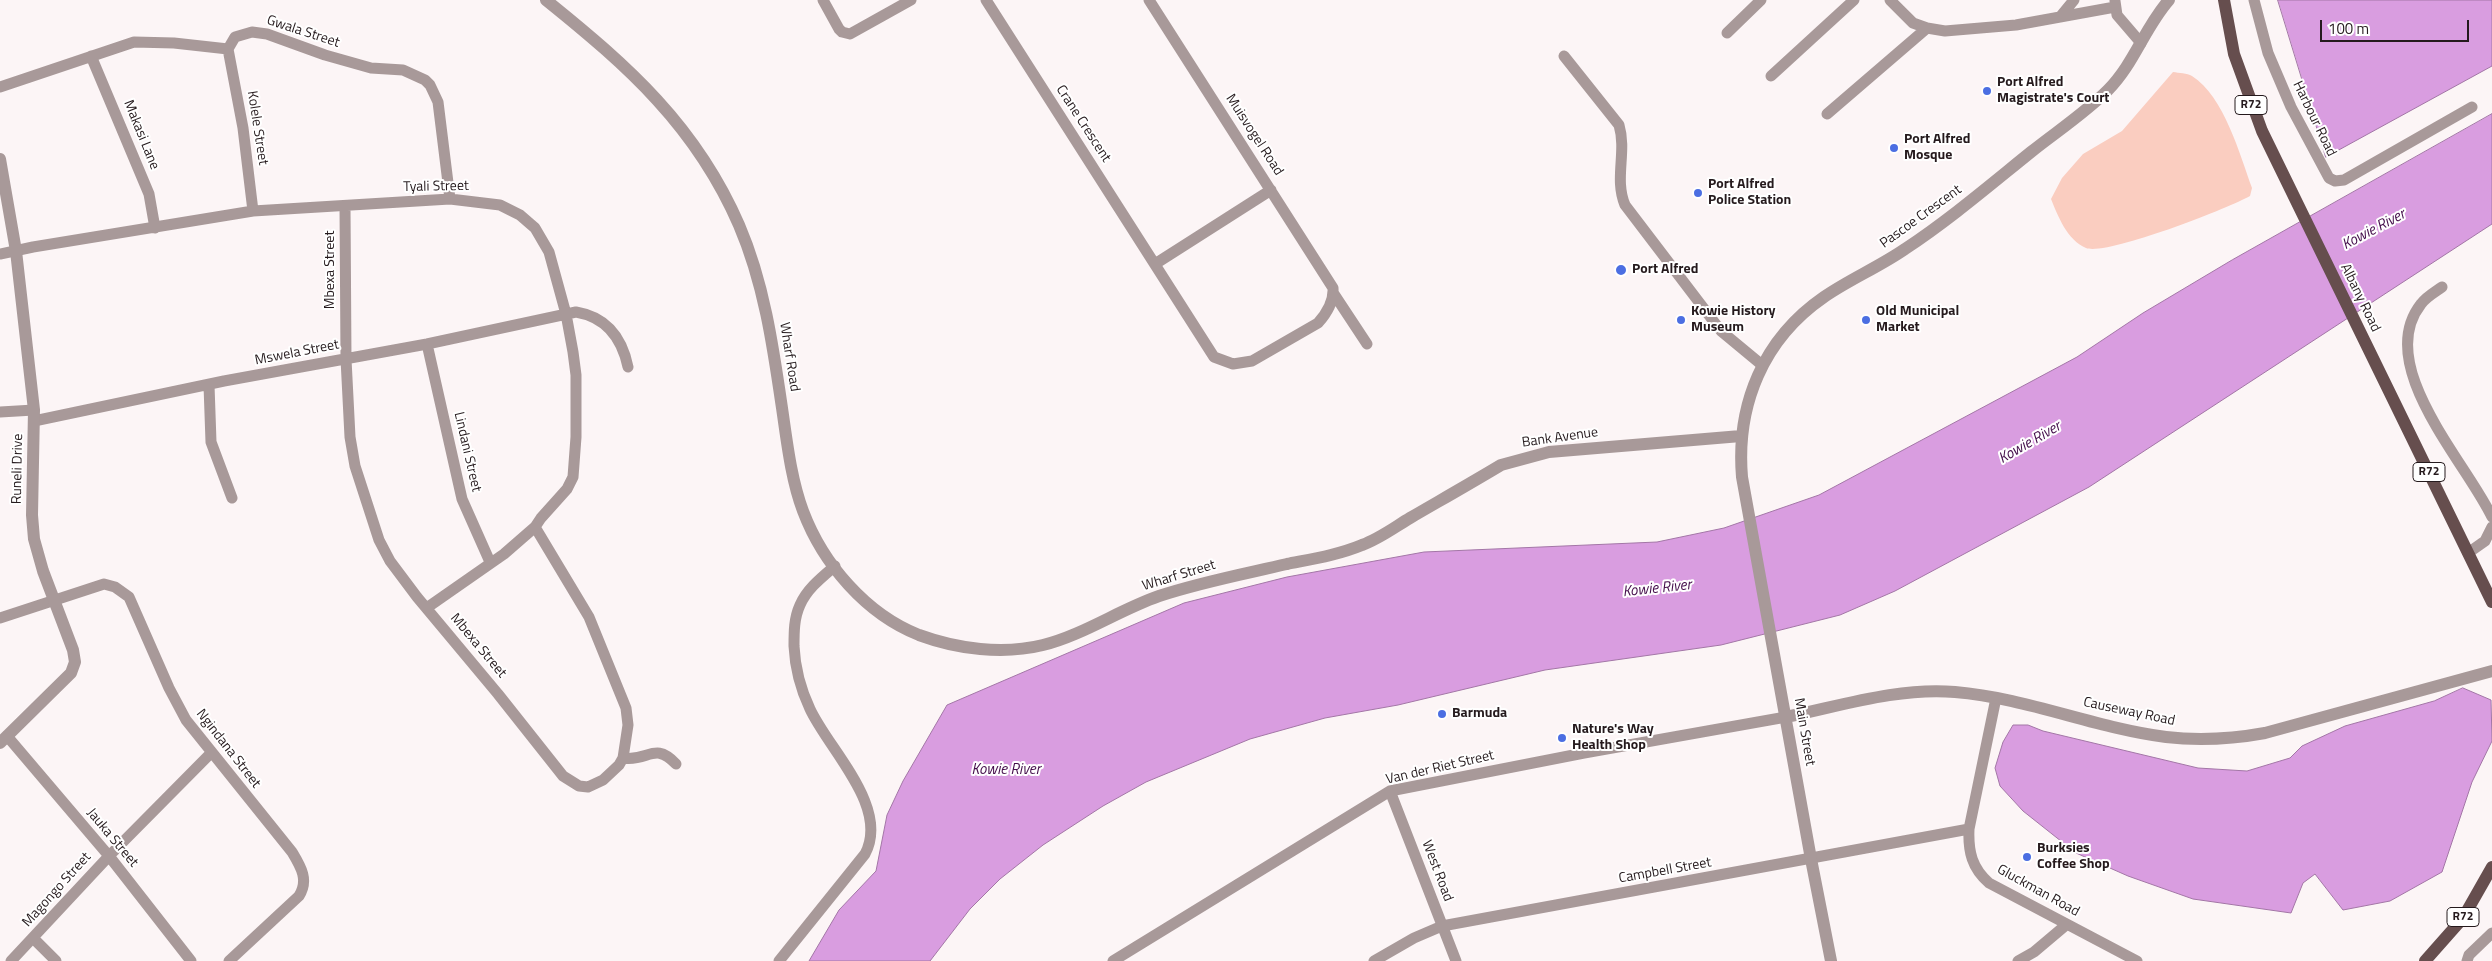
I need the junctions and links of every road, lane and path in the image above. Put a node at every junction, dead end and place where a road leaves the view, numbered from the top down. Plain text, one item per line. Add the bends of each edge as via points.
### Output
1 (546, 0) edge
2 (823, 0) edge
3 (911, 0) edge
4 (986, 0) edge
5 (1149, 0) edge
6 (1761, 0) edge
7 (1854, 0) edge
8 (1890, 0) edge
9 (2074, 0) edge
10 (2170, 0) edge
11 (2224, 0) edge
12 (2254, 0) edge
13 (2115, 3) edge
14 (2060, 17) junction
15 (1926, 28) junction
16 (1727, 33) dead end
17 (2141, 43) junction
18 (228, 50) junction
19 (91, 56) junction
20 (1564, 56) dead end
21 (1772, 76) dead end
22 (0, 86) edge
23 (2472, 106) dead end
24 (1828, 114) dead end
25 (0, 160) edge
26 (1271, 190) junction
27 (450, 199) junction
28 (345, 206) junction
29 (253, 211) junction
30 (156, 228) junction
31 (16, 251) junction
32 (0, 254) edge
33 (1155, 264) junction
34 (2442, 287) dead end
35 (1333, 291) junction
36 (566, 314) junction
37 (427, 344) junction
38 (1367, 344) dead end
39 (346, 359) junction
40 (1762, 365) junction
41 (628, 367) dead end
42 (209, 385) junction
43 (0, 412) edge
44 (34, 415) junction
45 (1741, 436) junction
46 (232, 498) dead end
47 (1747, 508) joint
48 (2491, 512) edge
49 (535, 527) junction
50 (2492, 528) edge
51 (1346, 550) joint
52 (2468, 553) junction
53 (490, 562) junction
54 (835, 566) junction
55 (55, 601) junction
56 (2492, 602) edge
57 (428, 607) junction
58 (0, 618) edge
59 (1027, 648) joint
60 (2492, 671) edge
61 (1996, 698) junction
62 (1786, 717) junction
63 (4, 739) edge
64 (211, 753) junction
65 (623, 758) junction
66 (676, 764) dead end
67 (1390, 791) junction
68 (1970, 829) junction
69 (109, 856) junction
70 (1811, 860) junction
71 (2492, 867) edge
72 (2046, 914) junction
73 (2066, 925) junction
74 (1442, 926) junction
75 (2492, 933) edge
76 (2052, 937) junction
77 (33, 938) junction
78 (11, 961) edge
79 (56, 961) edge
80 (191, 961) edge
81 (229, 961) edge
82 (778, 961) edge
83 (1112, 961) edge
84 (1374, 961) edge
85 (1456, 961) edge
86 (1831, 961) edge
87 (2018, 961) edge
88 (2137, 961) edge
89 (2425, 961) edge
90 (2467, 961) edge

1 - 54 street, Wharf Road via 608,50 665,107 702,158 738,222 763,295 799,500 810,528
2 - 3 street via 846,34 859,31
4 - 33 street, Crane Crescent
5 - 26 street, Muisvogel Road
6 - 16 street
7 - 21 street
8 - 15 street via 1908,20
9 - 14 street
10 - 17 street, Pascoe Crescent via 2151,22
11 - 52 main road, Albany Road / R72 via 2243,83 2262,131
12 - 23 street, Harbour Road via 2268,54 2290,107 2329,178 2335,181 2344,180
13 - 14 street
13 - 17 street via 2121,21
14 - 15 street via 1946,31
15 - 24 street
17 - 40 street, Pascoe Crescent via 2108,90 1919,240 1850,280 1807,310 1779,340
18 - 19 street via 144,42 125,44
18 - 27 street, Gwala Street via 235,36 252,32 267,34 352,63 403,70 425,80 438,102
18 - 29 street, Kolele Street via 243,128
19 - 22 street
19 - 30 street, Makasi Lane via 148,194
20 - 40 street via 1619,125 1622,139 1619,192 1625,205 1721,331
25 - 31 street, Runeli Drive
26 - 33 street
26 - 35 street, Muisvogel Road
27 - 28 street, Tyali Street
27 - 36 street, Tyali Street via 500,205 520,215 535,228 549,252
28 - 29 street, Tyali Street
28 - 39 street, Mbexa Street
29 - 30 street, Tyali Street
30 - 31 street, Tyali Street
31 - 32 street, Tyali Street
31 - 44 street, Runeli Drive
33 - 35 street, Crane Crescent via 1214,357 1233,364 1252,361 1309,329 1324,316
34 - 48 street via 2420,305 2406,343 2407,359 2426,407
35 - 38 street, Muisvogel Road
36 - 37 street, Mswela Street
36 - 41 street, Mswela Street via 584,314 608,326 623,348
36 - 49 street, Tyali Street via 576,375 576,470 567,489
37 - 39 street, Mswela Street
37 - 53 street, Lindani Street via 459,488
39 - 42 street, Mswela Street
39 - 57 street, Mbexa Street via 352,450 375,530 390,561
40 - 45 street, Pascoe Crescent via 1748,400
42 - 44 street, Mswela Street
42 - 46 street via 211,442
43 - 44 street, Mswela Street
44 - 55 street, Runeli Drive via 34,539
45 - 47 street, Pascoe Crescent
45 - 51 street, Bank Avenue via 1549,452 1513,461 1364,545
47 - 62 street, Main Street
49 - 53 street, Tyali Street
49 - 65 street via 586,611 626,708 628,725
50 - 52 street via 2485,541
51 - 59 street, Wharf Street via 1178,590 1044,645
52 - 56 main road, Albany Road / R72
53 - 57 street, Tyali Street
54 - 59 street, Wharf Road via 862,598 902,628 962,647
54 - 82 street via 816,582 800,604 795,617 795,657 810,709 860,791 870,813 872,834 865,854
55 - 58 street, Ngindana Street
55 - 63 street, Runeli Drive via 73,650 74,667 59,687
55 - 64 street, Ngindana Street via 104,584 126,593 175,700
57 - 65 street, Mbexa Street via 563,776 588,788 620,765
60 - 61 street, Causeway Road via 2265,733 2232,738 2190,739 2151,735
61 - 62 street, Causeway Road via 1917,691
61 - 68 street, Gluckman Road
62 - 67 street, Van der Riet Street
62 - 70 street, Main Street
63 - 69 street, Jauka Street
64 - 69 street, Magongo Street
64 - 81 street, Ngindana Street via 292,852 304,875 304,886 299,896
65 - 66 street via 636,759 660,752
67 - 74 street, West Road
67 - 83 street, Van der Riet Street
68 - 70 street, Campbell Street
68 - 72 street, Gluckman Road via 1970,855 1980,874 1989,883
69 - 77 street, Magongo Street
69 - 80 street, Jauka Street
70 - 74 street, Campbell Street
70 - 86 street, Main Street
71 - 89 main road, R72 via 2463,918
72 - 73 street, Gluckman Road
72 - 76 street
73 - 76 street
73 - 88 street, Gluckman Road
74 - 84 street, Campbell Street
74 - 85 street, West Road
75 - 90 street via 2469,955
76 - 87 street
77 - 78 street, Magongo Street
77 - 79 street

